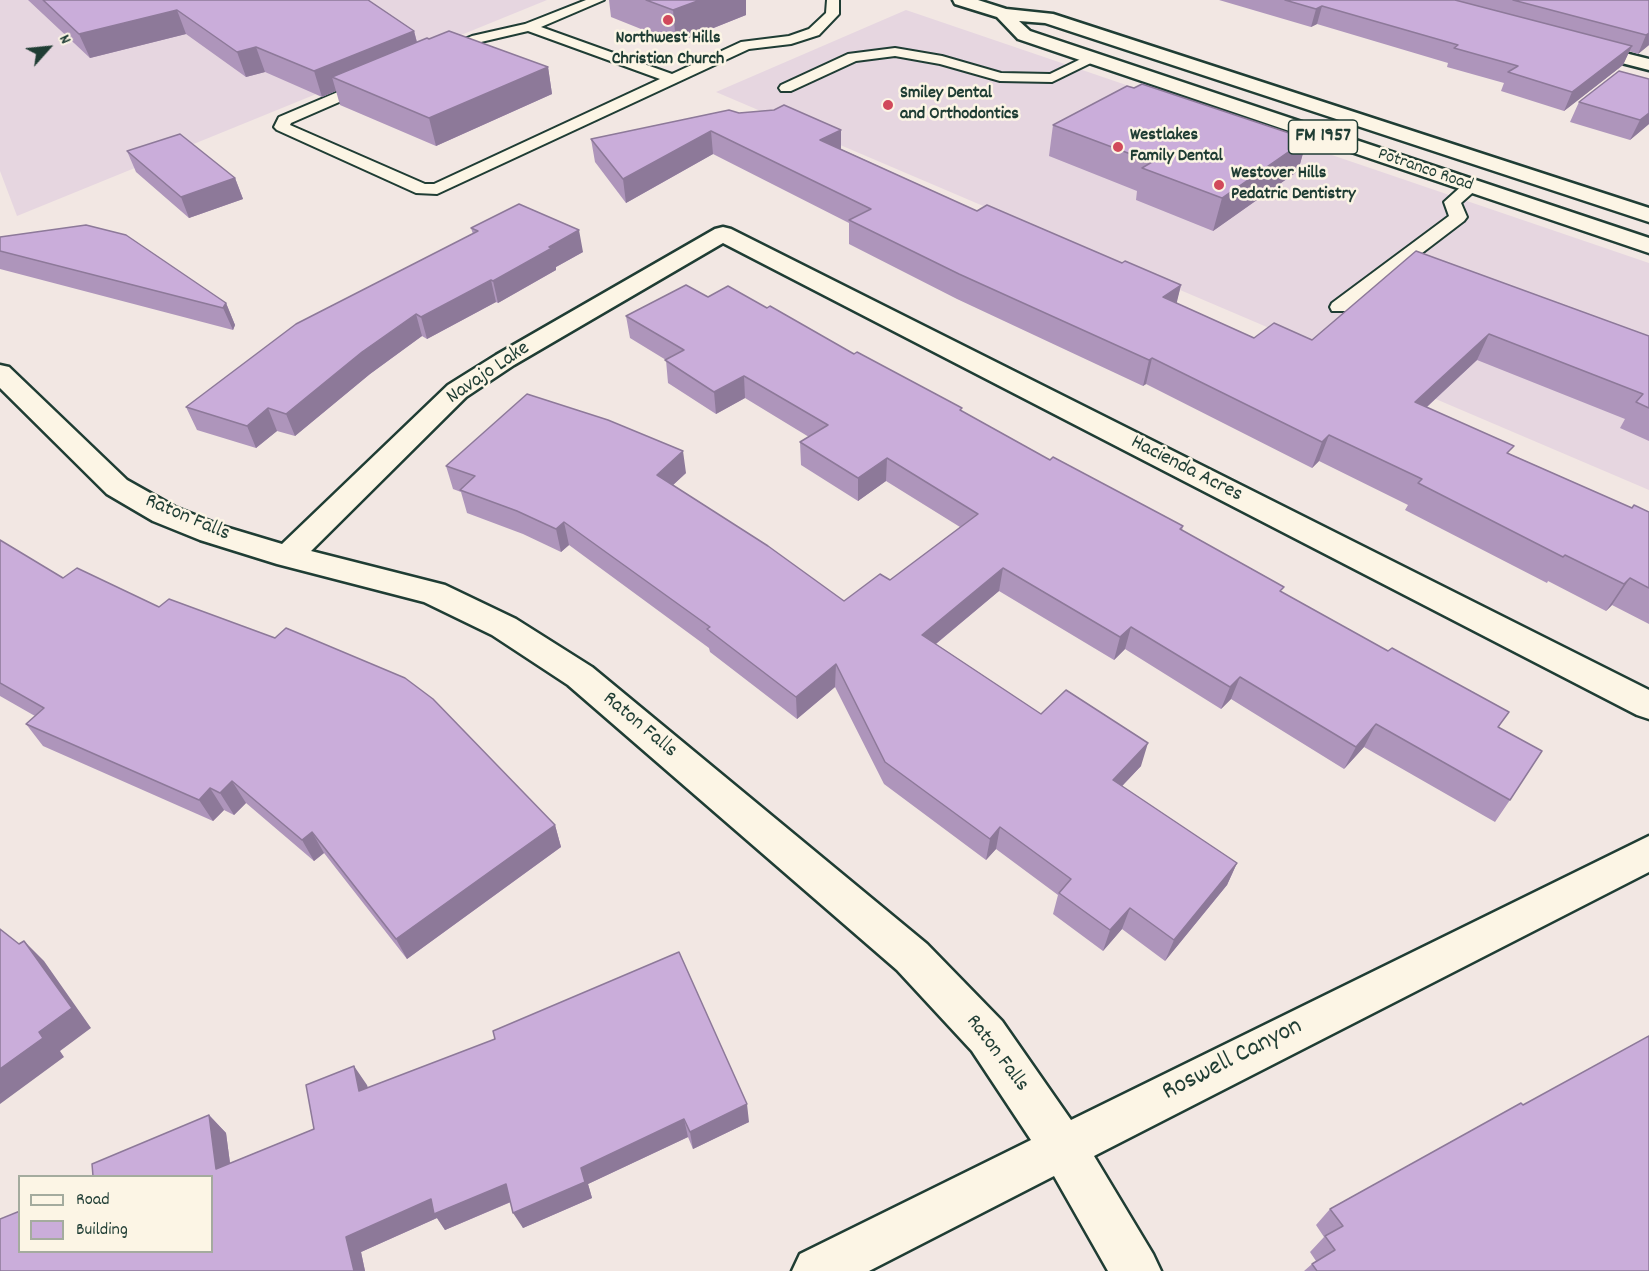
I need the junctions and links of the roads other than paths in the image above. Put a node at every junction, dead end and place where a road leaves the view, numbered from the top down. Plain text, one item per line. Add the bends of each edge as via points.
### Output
1 (598, 0) edge
2 (833, 0) edge
3 (961, 0) edge
4 (1004, 15) junction
5 (529, 27) junction
6 (1570, 44) edge
7 (1092, 58) junction
8 (424, 61) edge
9 (1649, 65) edge
10 (381, 79) edge
11 (673, 79) junction
12 (786, 88) dead end
13 (1441, 148) junction
14 (1471, 187) junction
15 (1649, 215) edge
16 (1649, 227) edge
17 (723, 234) joint
18 (1649, 246) edge
19 (1339, 307) dead end
20 (1, 373) edge
21 (288, 556) junction
22 (1649, 706) edge
23 (1649, 853) edge
24 (1062, 1146) junction
25 (817, 1271) edge
26 (1136, 1271) edge

1 - 5 lane
2 - 11 lane via 832,14 814,32 791,40 746,45
3 - 4 street, Potranco Road / FM 1957
4 - 7 street, Potranco Road / FM 1957 via 1024,35
4 - 13 street, Potranco Road / FM 1957 via 1047,18
5 - 8 lane via 477,39
5 - 11 lane
6 - 9 street
7 - 12 lane via 1052,78 1000,77 942,60 895,52 853,57
7 - 13 street via 1104,53 1124,55 1321,121
7 - 14 street, Potranco Road / FM 1957
10 - 11 lane via 284,120 282,127 423,189 437,189
13 - 15 street, Potranco Road / FM 1957
14 - 16 street via 1501,182
14 - 18 street, Potranco Road / FM 1957
14 - 19 lane via 1452,202 1458,217
17 - 21 street, Navajo Lake via 457,391
17 - 22 street, Hacienda Acres
20 - 21 street, Raton Falls via 117,487 164,514
21 - 24 street, Raton Falls via 434,593 504,627 580,676 912,957 987,1036
23 - 24 street, Roswell Canyon
24 - 25 street, Roswell Canyon
24 - 26 street, Raton Falls

